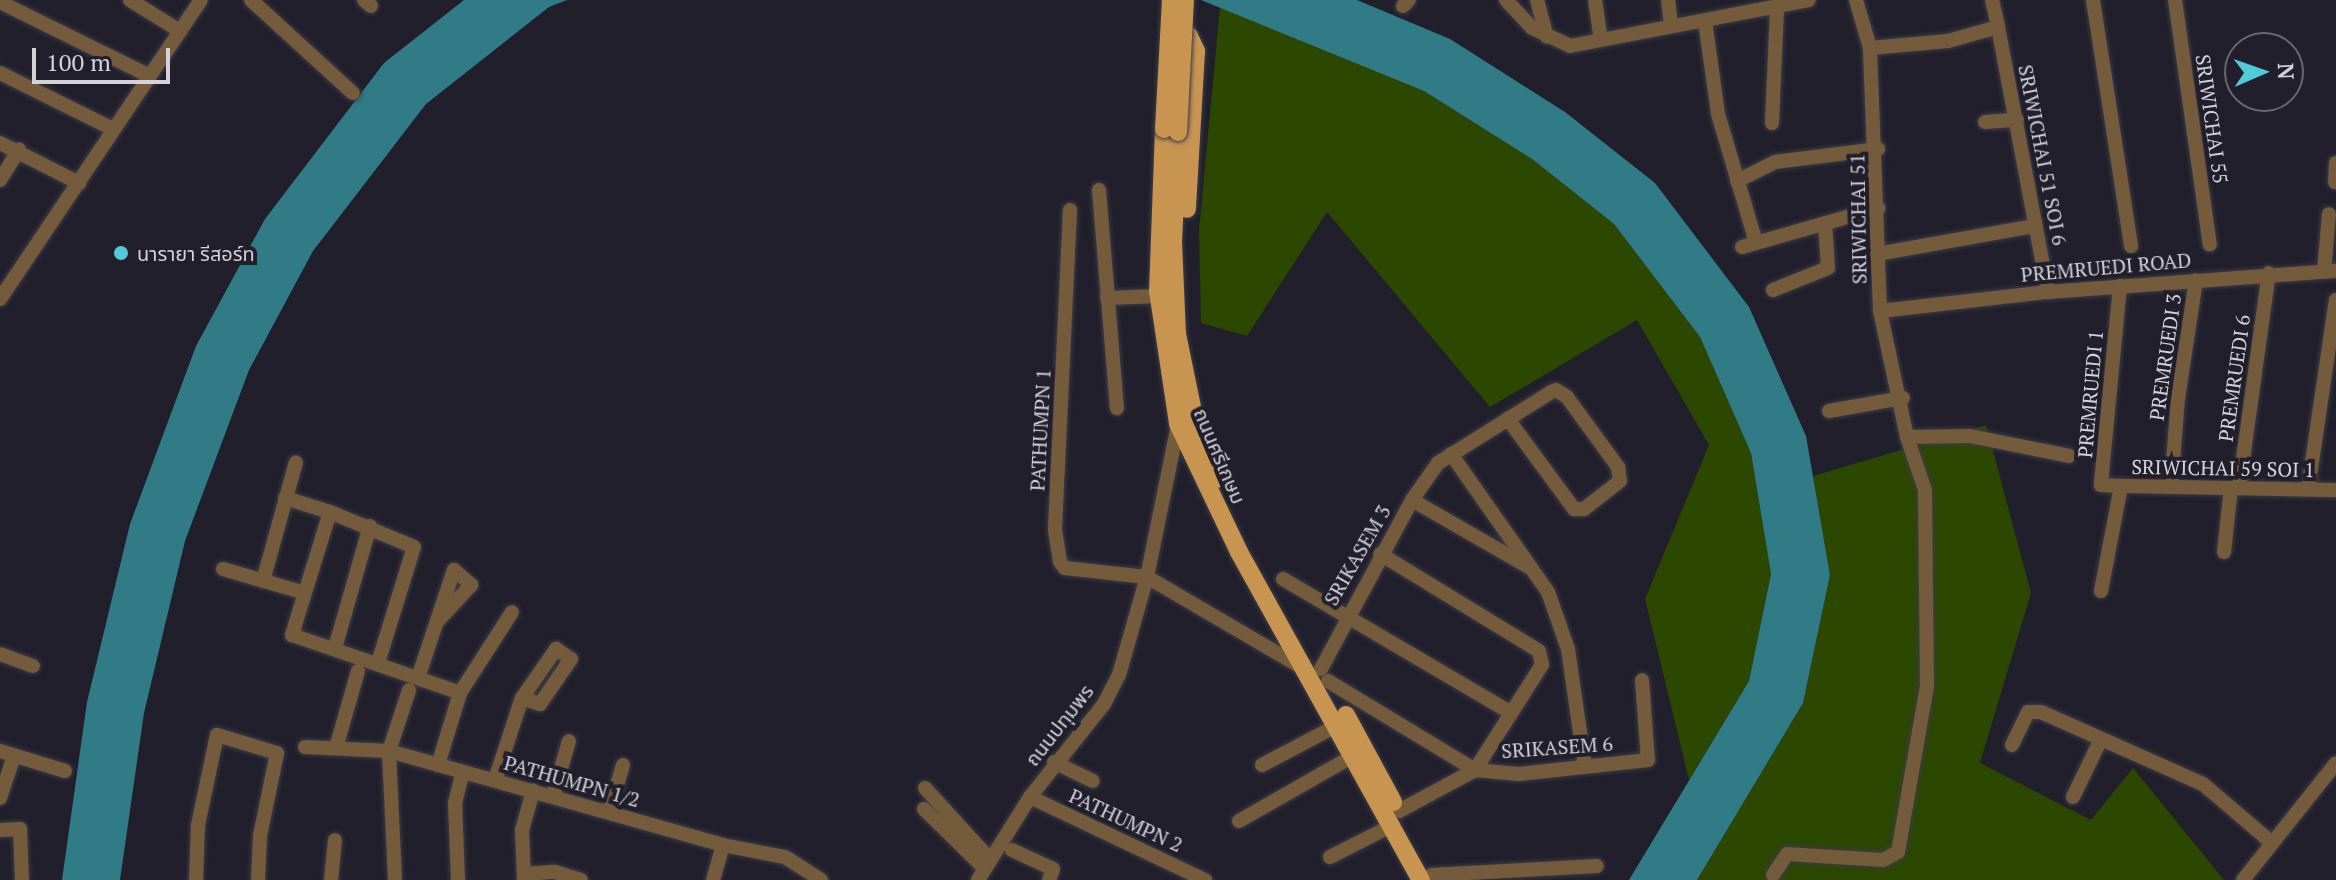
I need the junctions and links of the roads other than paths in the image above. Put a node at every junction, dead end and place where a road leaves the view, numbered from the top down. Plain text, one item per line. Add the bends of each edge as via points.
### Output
1 (130, 0) edge
2 (201, 0) edge
3 (251, 0) edge
4 (1171, 0) edge
5 (1185, 0) edge
6 (1506, 0) edge
7 (1537, 0) edge
8 (1595, 0) edge
9 (1668, 0) edge
10 (1809, 0) edge
11 (1856, 0) edge
12 (1992, 0) edge
13 (2093, 0) edge
14 (2175, 0) edge
15 (0, 2) edge
16 (1780, 5) edge
17 (1705, 21) junction
18 (1671, 26) junction
19 (1998, 27) junction
20 (180, 31) junction
21 (1547, 37) junction
22 (1601, 40) junction
23 (1870, 48) junction
24 (0, 73) edge
25 (148, 75) junction
26 (353, 93) dead end
27 (2017, 120) junction
28 (1985, 122) dead end
29 (1772, 123) dead end
30 (113, 129) junction
31 (1171, 130) junction
32 (0, 143) edge
33 (1878, 149) junction
34 (19, 150) junction
35 (2336, 163) edge
36 (0, 180) edge
37 (1737, 181) junction
38 (2335, 182) edge
39 (79, 183) junction
40 (1099, 190) dead end
41 (1879, 208) junction
42 (1070, 210) dead end
43 (2329, 214) dead end
44 (1825, 223) junction
45 (2034, 226) junction
46 (2210, 245) dead end
47 (2131, 246) dead end
48 (1877, 254) junction
49 (2330, 271) edge
50 (2269, 273) junction
51 (2196, 280) junction
52 (2120, 286) junction
53 (1773, 290) dead end
54 (2048, 292) junction
55 (1159, 293) junction
56 (1107, 298) junction
57 (0, 299) edge
58 (2336, 300) edge
59 (1880, 311) junction
60 (1185, 376) junction
61 (1903, 398) junction
62 (1117, 408) dead end
63 (1829, 411) dead end
64 (1508, 419) junction
65 (1178, 424) junction
66 (1907, 437) junction
67 (1451, 454) junction
68 (2069, 456) dead end
69 (296, 462) dead end
70 (2121, 486) junction
71 (2171, 487) junction
72 (2235, 488) junction
73 (2308, 489) junction
74 (2336, 490) edge
75 (285, 498) junction
76 (1412, 500) junction
77 (330, 512) junction
78 (370, 526) junction
79 (2224, 552) dead end
80 (1380, 554) junction
81 (223, 569) dead end
82 (1532, 569) junction
83 (1147, 577) junction
84 (1283, 579) dead end
85 (263, 581) junction
86 (2101, 591) dead end
87 (305, 593) junction
88 (512, 612) dead end
89 (1346, 614) junction
90 (437, 622) dead end
91 (335, 648) junction
92 (0, 654) edge
93 (378, 663) junction
94 (33, 666) dead end
95 (358, 671) dead end
96 (1319, 674) junction
97 (1642, 680) dead end
98 (414, 684) junction
99 (460, 693) junction
100 (522, 698) dead end
101 (1511, 713) junction
102 (1338, 725) junction
103 (2101, 739) junction
104 (569, 741) dead end
105 (2012, 745) dead end
106 (305, 747) dead end
107 (336, 748) junction
108 (389, 751) junction
109 (7, 754) edge
110 (1353, 756) junction
111 (1054, 762) junction
112 (2336, 763) edge
113 (438, 765) junction
114 (623, 765) dead end
115 (1262, 765) dead end
116 (1585, 767) junction
117 (1475, 770) junction
118 (65, 771) dead end
119 (463, 772) junction
120 (495, 780) junction
121 (1093, 781) dead end
122 (925, 788) dead end
123 (533, 791) junction
124 (553, 796) junction
125 (1030, 797) junction
126 (2073, 797) dead end
127 (0, 798) edge
128 (924, 809) dead end
129 (609, 812) junction
130 (1396, 818) junction
131 (1239, 821) dead end
132 (0, 830) edge
133 (335, 840) dead end
134 (2272, 843) junction
135 (723, 845) junction
136 (1012, 850) dead end
137 (1330, 857) dead end
138 (1597, 866) dead end
139 (984, 869) edge
140 (1773, 875) dead end
141 (524, 877) edge
142 (1429, 878) edge
143 (22, 880) edge
144 (196, 880) edge
145 (258, 880) edge
146 (331, 880) edge
147 (395, 880) edge
148 (458, 880) edge
149 (581, 880) edge
150 (713, 880) edge
151 (821, 880) edge
152 (1049, 880) edge
153 (1205, 880) edge
154 (2243, 880) edge

1 - 20 street
2 - 20 street
3 - 26 street
4 - 31 main road, ถนนศรีเกษม, bridge
5 - 31 main road, ถนนศรีเกษม, bridge
6 - 21 street
7 - 21 street
8 - 22 street
9 - 18 street
10 - 16 street
11 - 23 street, SRIWICHAI 51
12 - 19 street, SRIWICHAI 51 SOI 6
13 - 47 street
14 - 46 street, SRIWICHAI 55
15 - 25 street
16 - 17 street
16 - 29 street
17 - 18 street
17 - 37 street via 1718,114
18 - 22 street
19 - 23 street via 1948,41
19 - 27 street, SRIWICHAI 51 SOI 6
20 - 25 street
21 - 22 street via 1570,46
23 - 33 street, SRIWICHAI 51
24 - 30 street
25 - 30 street
27 - 28 street
27 - 45 street, SRIWICHAI 51 SOI 6
30 - 39 street
31 - 55 main road, ถนนศรีเกษม
31 - 60 main road, ถนนศรีเกษม via 1174,286
32 - 34 street
33 - 37 street via 1775,162
33 - 41 street, SRIWICHAI 51
34 - 36 street
34 - 39 street
35 - 38 street
37 - 44 street via 1749,245
39 - 57 street
40 - 56 street
41 - 44 street
41 - 48 street, SRIWICHAI 51
42 - 83 street, PATHUMPN 1 via 1055,530 1060,562 1065,568
43 - 49 street
44 - 53 street via 1828,268
45 - 48 street
45 - 54 street, SRIWICHAI 51 SOI 6
48 - 59 street, SRIWICHAI 51
49 - 50 street, PREMRUEDI ROAD
50 - 51 street, PREMRUEDI ROAD
50 - 72 street, PREMRUEDI 6
51 - 52 street, PREMRUEDI ROAD
51 - 71 street, PREMRUEDI 3
52 - 54 street, PREMRUEDI ROAD
52 - 70 street, PREMRUEDI 1 via 2101,485
54 - 59 street, PREMRUEDI ROAD
55 - 56 street
55 - 60 main road via 1150,235 1160,49 1168,35 1184,33 1196,51 1181,300
55 - 65 main road, ถนนศรีเกษม
56 - 62 street
58 - 73 street
59 - 61 street, SRIWICHAI 51
60 - 96 main road, ถนนศรีเกษม via 1210,470
61 - 63 street
61 - 66 street, SRIWICHAI 51
64 - 64 street via 1574,509 1584,509 1620,481 1618,467 1560,391
64 - 67 street
65 - 83 street, ถนนปทุมพร
65 - 96 main road, ถนนศรีเกษม via 1239,552
66 - 68 street via 1970,436
66 - 140 street, SRIWICHAI 51 via 1925,490 1927,685 1898,852 1883,860 1787,854
67 - 76 street via 1427,474
67 - 82 street
69 - 75 street
70 - 71 street, SRIWICHAI 59 SOI 1
70 - 86 street, SRIWICHAI 59 SOI 1
71 - 72 street, SRIWICHAI 59 SOI 1
72 - 73 street, SRIWICHAI 59 SOI 1
72 - 79 street, PREMRUEDI 6
73 - 74 street, SRIWICHAI 59 SOI 1
75 - 77 street
75 - 85 street
76 - 80 street, SRIKASEM 3
76 - 82 street, SRIKASEM 3
77 - 78 street
77 - 87 street
78 - 91 street
78 - 93 street via 414,547
80 - 89 street, SRIKASEM 3
80 - 101 street via 1543,656
81 - 85 street
82 - 116 street via 1548,592 1568,649
83 - 96 street
83 - 111 street, ถนนปทุมพร via 1119,675 1104,704
84 - 89 street
85 - 87 street
87 - 91 street via 292,635
88 - 99 street
89 - 96 street, SRIKASEM 3
89 - 101 street
90 - 98 street
91 - 93 street
92 - 94 street
93 - 98 street
95 - 107 street
96 - 102 main road, ถนนศรีเกษม
96 - 117 street
96 - 130 main road, ถนนศรีเกษม
97 - 116 street, SRIKASEM 6 via 1648,760
98 - 99 street
98 - 108 street
99 - 113 street
100 - 120 street
101 - 117 street
102 - 110 main road, ถนนศรีเกษม
102 - 115 street
103 - 105 street via 2034,710
103 - 126 street
103 - 134 street via 2203,784
104 - 124 street
106 - 107 street, PATHUMPN 1/2
107 - 108 street, PATHUMPN 1/2
108 - 113 street, PATHUMPN 1/2
108 - 147 street
109 - 118 street
109 - 127 street
110 - 130 main road, ถนนศรีเกษม
110 - 131 street
111 - 121 street
111 - 125 street, ถนนปทุมพร
112 - 134 street
113 - 119 street, PATHUMPN 1/2
114 - 129 street
116 - 117 street, SRIKASEM 6 via 1519,774
117 - 130 street, SRIKASEM 6
119 - 120 street, PATHUMPN 1/2
119 - 148 street via 455,803
120 - 123 street, PATHUMPN 1/2
122 - 139 street
123 - 124 street, PATHUMPN 1/2
123 - 141 street via 522,830
124 - 129 street, PATHUMPN 1/2
125 - 139 street, ถนนปทุมพร
125 - 153 street, PATHUMPN 2
128 - 139 street
129 - 135 street, PATHUMPN 1/2
130 - 137 street, SRIKASEM 6
130 - 142 main road, ถนนศรีเกษม
132 - 143 street via 20,829
133 - 146 street
134 - 154 street
135 - 150 street
135 - 151 street, PATHUMPN 1/2 via 785,857
136 - 152 street via 1053,869
138 - 142 street
141 - 149 street via 555,872
144 - 145 street via 198,825 217,735 277,753 260,836

